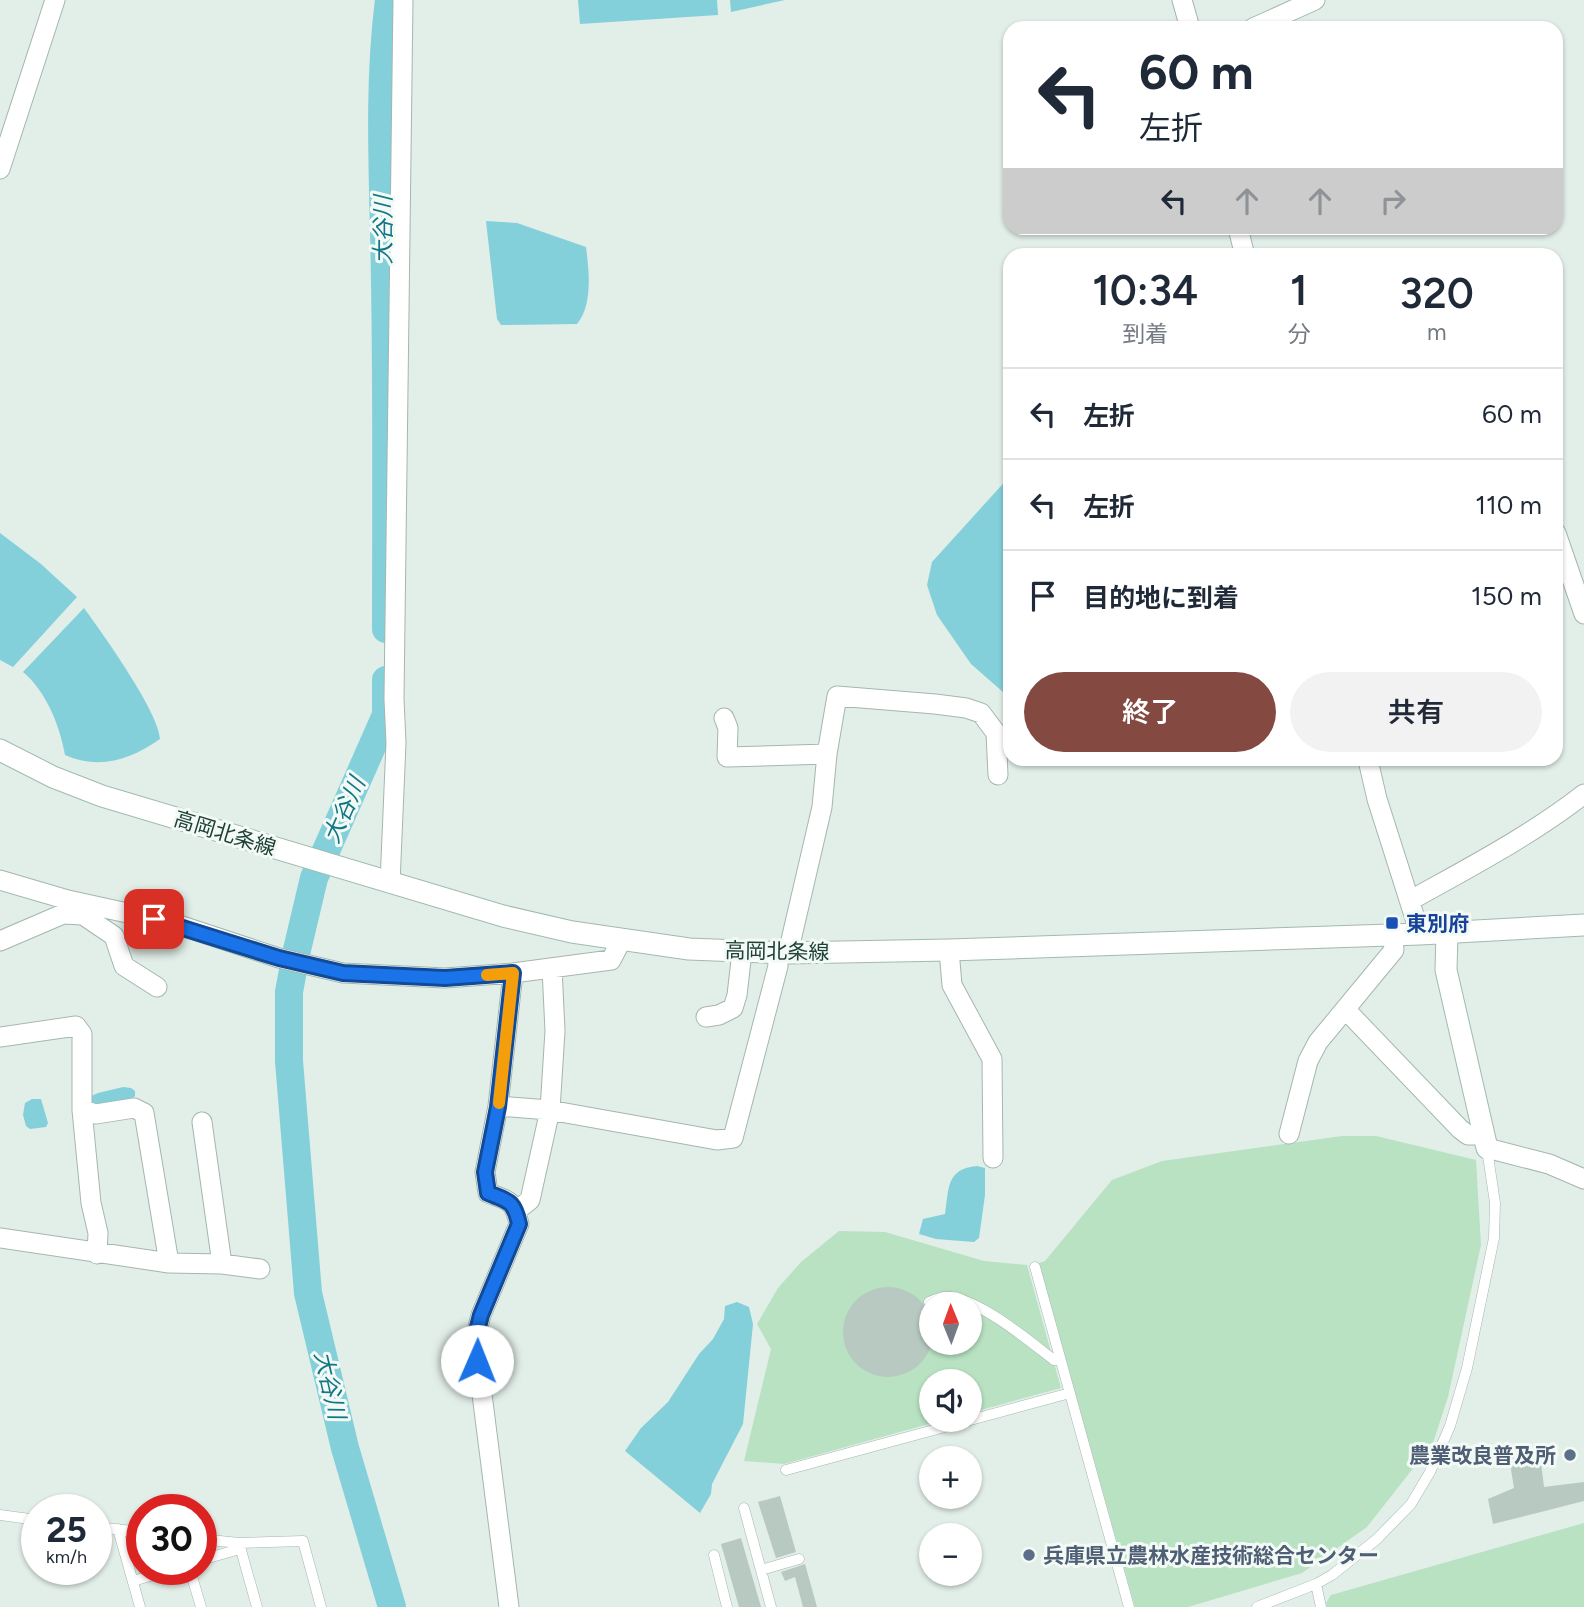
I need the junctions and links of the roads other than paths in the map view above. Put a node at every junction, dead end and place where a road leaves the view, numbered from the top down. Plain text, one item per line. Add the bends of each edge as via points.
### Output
1 (55, 0) edge
2 (403, 0) edge
3 (1182, 0) edge
4 (1315, 0) edge
5 (1187, 21) edge
6 (1268, 21) edge
7 (0, 169) edge
8 (1563, 574) edge
9 (1584, 614) edge
10 (724, 718) dead end
11 (0, 750) edge
12 (827, 754) junction
13 (1369, 766) edge
14 (998, 775) dead end
15 (1584, 794) edge
16 (0, 880) edge
17 (390, 883) junction
18 (1411, 900) junction
19 (66, 907) junction
20 (1584, 925) edge
21 (1447, 933) junction
22 (1420, 934) junction
23 (1393, 935) junction
24 (0, 941) edge
25 (621, 941) junction
26 (949, 950) junction
27 (742, 952) junction
28 (782, 953) junction
29 (552, 968) junction
30 (513, 973) junction
31 (157, 987) dead end
32 (1345, 1009) junction
33 (706, 1017) dead end
34 (0, 1037) edge
35 (498, 1107) junction
36 (82, 1110) junction
37 (550, 1110) junction
38 (202, 1122) dead end
39 (1289, 1134) dead end
40 (1485, 1142) junction
41 (993, 1158) dead end
42 (1584, 1179) edge
43 (516, 1211) junction
44 (0, 1238) edge
45 (97, 1254) junction
46 (169, 1263) junction
47 (222, 1264) junction
48 (1035, 1267) dead end
49 (260, 1269) dead end
50 (982, 1310) edge
51 (1060, 1360) junction
52 (1070, 1393) junction
53 (786, 1470) dead end
54 (744, 1508) dead end
55 (0, 1515) edge
56 (21, 1518) edge
57 (112, 1528) edge
58 (118, 1529) junction
59 (126, 1530) edge
60 (217, 1542) edge
61 (240, 1546) junction
62 (217, 1554) edge
63 (714, 1555) dead end
64 (126, 1557) edge
65 (799, 1559) dead end
66 (761, 1570) junction
67 (1316, 1584) junction
68 (134, 1585) edge
69 (194, 1585) edge
70 (141, 1607) edge
71 (201, 1607) edge
72 (257, 1607) edge
73 (321, 1607) edge
74 (509, 1607) edge
75 (727, 1607) edge
76 (771, 1607) edge
77 (1129, 1607) edge
78 (1257, 1607) edge
79 (1321, 1607) edge

1 - 7 street
2 - 17 street via 396,743
3 - 5 street
4 - 6 street
8 - 9 street
10 - 12 street via 727,757
11 - 17 main road, 高岡北条線 via 102,796
12 - 14 street via 836,696 935,704 981,713 996,733
12 - 28 street via 821,807
13 - 18 street
15 - 18 street via 1520,839
16 - 19 street
17 - 25 main road, 高岡北条線 via 503,916
18 - 22 street
19 - 24 street
19 - 30 street via 173,923 279,958 343,973 445,978
19 - 31 street via 114,936 124,965
20 - 21 main road, 高岡北条線
21 - 22 main road, 高岡北条線
21 - 40 main road via 1446,970
22 - 23 main road, 高岡北条線
23 - 26 main road, 高岡北条線
23 - 32 street via 1394,950
25 - 27 main road, 高岡北条線
25 - 29 street via 611,960
26 - 28 main road, 高岡北条線
26 - 41 street via 952,985 992,1059
27 - 28 main road, 高岡北条線
27 - 33 street via 733,1008
28 - 37 street via 733,1139 693,1137
29 - 30 street
29 - 37 street via 555,1031
30 - 35 street
32 - 39 street via 1308,1061
32 - 40 street via 1460,1129
34 - 36 street via 76,1026 82,1034
35 - 37 street
35 - 43 street via 485,1172 488,1193 511,1202
36 - 45 street
36 - 46 street via 96,1114 134,1108 144,1113
37 - 43 street via 530,1200
38 - 47 street
40 - 42 street
40 - 67 lane via 1495,1203 1494,1238 1450,1426 1412,1504 1377,1539
43 - 74 street via 519,1224 475,1339
44 - 45 street
45 - 46 street
46 - 47 street
47 - 49 street
48 - 51 lane
50 - 51 lane
51 - 52 lane
52 - 53 lane
52 - 77 lane
54 - 66 lane
55 - 56 lane
57 - 58 lane
58 - 59 lane
58 - 64 lane
60 - 61 lane
61 - 62 lane
61 - 72 lane
61 - 73 lane via 303,1541
63 - 75 lane
65 - 66 lane
66 - 76 lane
67 - 78 lane
67 - 79 lane
68 - 70 lane
69 - 71 lane

